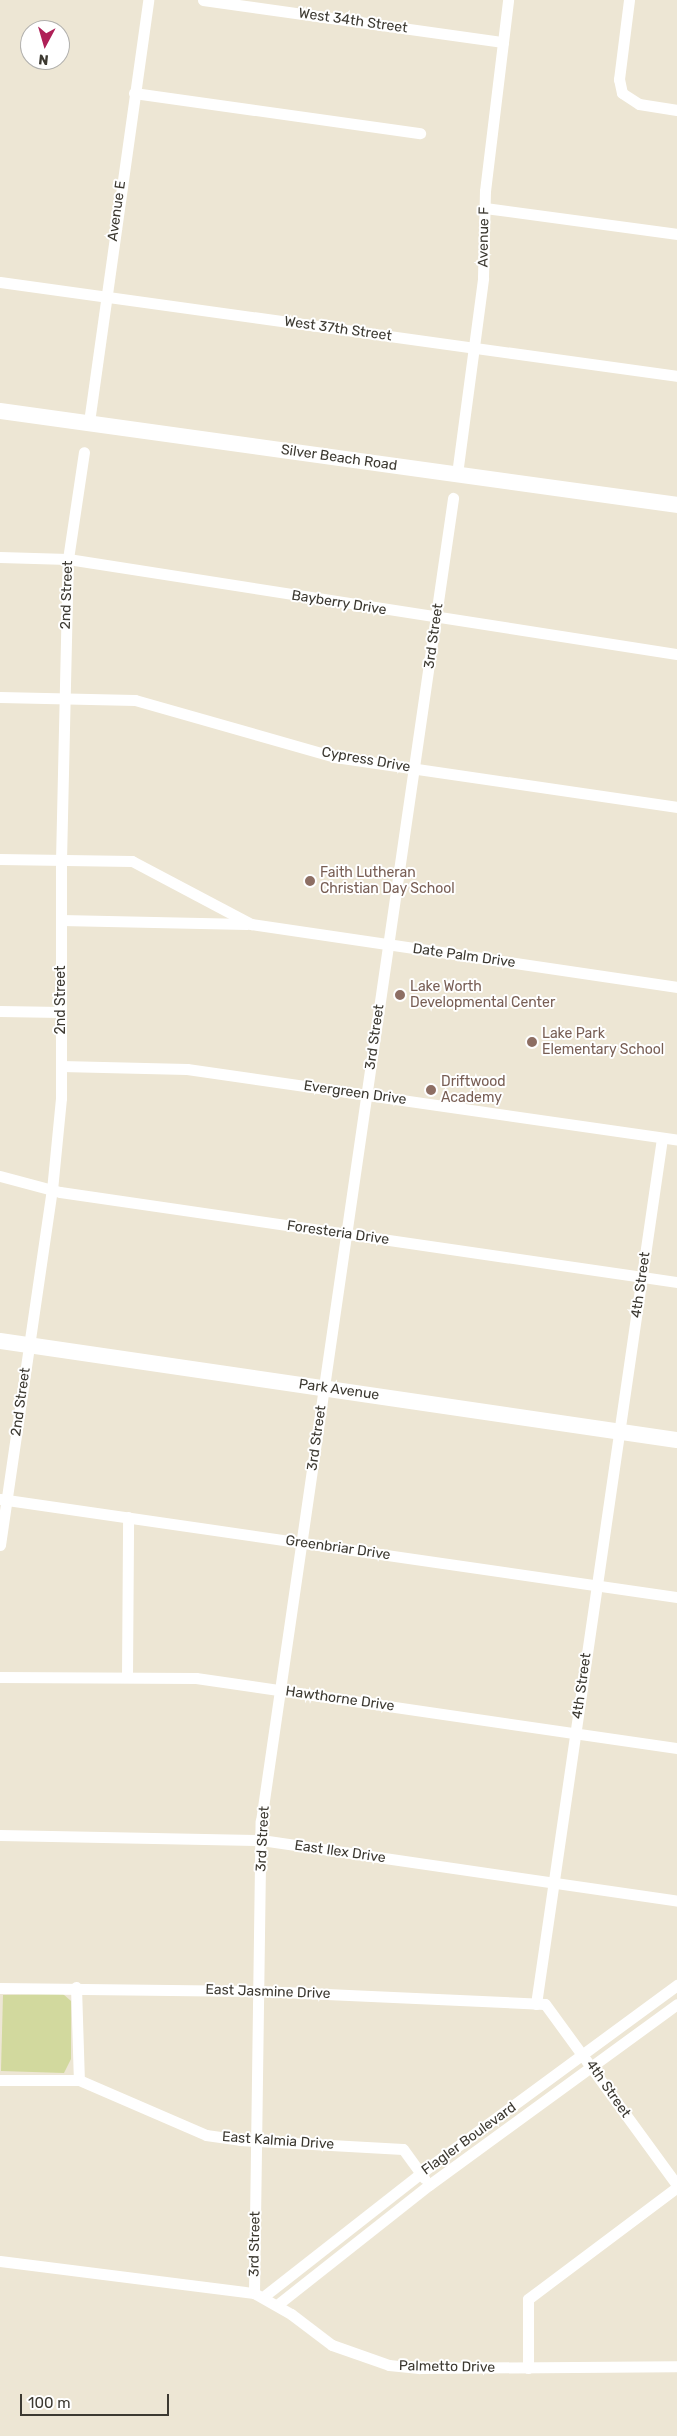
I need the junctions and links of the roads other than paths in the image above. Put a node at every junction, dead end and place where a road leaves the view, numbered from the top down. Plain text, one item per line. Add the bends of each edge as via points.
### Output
1 (148, 0) edge
2 (202, 0) edge
3 (508, 0) edge
4 (629, 0) edge
5 (503, 42) junction
6 (134, 93) junction
7 (677, 110) edge
8 (420, 133) dead end
9 (484, 208) junction
10 (677, 234) edge
11 (0, 282) edge
12 (105, 297) junction
13 (473, 348) junction
14 (677, 376) edge
15 (0, 411) edge
16 (89, 422) junction
17 (84, 452) dead end
18 (456, 474) junction
19 (453, 498) dead end
20 (677, 505) edge
21 (0, 557) edge
22 (68, 559) junction
23 (436, 618) junction
24 (677, 654) edge
25 (0, 697) edge
26 (65, 698) junction
27 (414, 769) junction
28 (677, 807) edge
29 (0, 859) edge
30 (61, 861) junction
31 (61, 920) junction
32 (251, 924) junction
33 (389, 945) junction
34 (677, 987) edge
35 (0, 1011) edge
36 (61, 1012) junction
37 (61, 1066) junction
38 (367, 1095) junction
39 (662, 1138) junction
40 (677, 1140) edge
41 (0, 1176) edge
42 (52, 1190) junction
43 (347, 1234) junction
44 (642, 1277) junction
45 (677, 1282) edge
46 (0, 1341) edge
47 (29, 1345) junction
48 (324, 1388) junction
49 (620, 1431) junction
50 (677, 1440) edge
51 (3, 1499) edge
52 (128, 1517) junction
53 (302, 1542) junction
54 (0, 1545) edge
55 (597, 1586) junction
56 (677, 1597) edge
57 (0, 1677) edge
58 (127, 1678) junction
59 (280, 1690) junction
60 (576, 1733) junction
61 (677, 1748) edge
62 (0, 1835) edge
63 (261, 1840) junction
64 (554, 1883) junction
65 (677, 1901) edge
66 (677, 1985) edge
67 (76, 1987) junction
68 (0, 1988) edge
69 (260, 1991) junction
70 (536, 2004) junction
71 (677, 2004) edge
72 (584, 2056) junction
73 (592, 2068) junction
74 (0, 2080) edge
75 (79, 2080) junction
76 (255, 2140) junction
77 (421, 2173) junction
78 (429, 2185) junction
79 (677, 2186) edge
80 (0, 2261) edge
81 (259, 2295) junction
82 (277, 2305) junction
83 (677, 2366) edge
84 (528, 2368) junction

1 - 6 street, Avenue E
2 - 5 street, West 34th Street
3 - 5 street, Avenue F
4 - 7 street via 619,79 622,93 639,104
5 - 9 street, Avenue F
6 - 8 street
6 - 12 street, Avenue E
9 - 10 street
9 - 13 street, Avenue F via 483,278
11 - 12 street, West 37th Street
12 - 13 street, West 37th Street
12 - 16 street, Avenue E
13 - 14 street, West 37th Street
13 - 18 street, Avenue F
15 - 16 street, Silver Beach Road
16 - 18 street, Silver Beach Road
17 - 22 street, 2nd Street
18 - 20 street, Silver Beach Road
19 - 23 street, 3rd Street
21 - 22 street, Bayberry Drive
22 - 23 street, Bayberry Drive
22 - 26 street, 2nd Street
23 - 24 street, Bayberry Drive
23 - 27 street, 3rd Street
25 - 26 street, Cypress Drive
26 - 27 street, Cypress Drive via 136,700 335,757
26 - 30 street, 2nd Street
27 - 28 street, Cypress Drive
27 - 33 street, 3rd Street
29 - 30 street, Date Palm Drive
30 - 31 street, 2nd Street
30 - 32 street, Date Palm Drive via 132,861
31 - 32 street, Date Palm Drive
31 - 36 street, 2nd Street
32 - 33 street, Date Palm Drive
33 - 34 street, Date Palm Drive
33 - 38 street, 3rd Street
35 - 36 street
36 - 37 street, 2nd Street
37 - 38 street, Evergreen Drive via 187,1069
37 - 42 street, 2nd Street
38 - 39 street, Evergreen Drive
38 - 43 street, 3rd Street
39 - 40 street, Evergreen Drive
39 - 44 street, 4th Street
41 - 42 street, Foresteria Drive
42 - 43 street, Foresteria Drive
42 - 47 street, 2nd Street
43 - 44 street, Foresteria Drive
43 - 48 street, 3rd Street
44 - 45 street, Foresteria Drive
44 - 49 street, 4th Street
46 - 47 street, Park Avenue
47 - 48 street, Park Avenue
47 - 51 street, 2nd Street
48 - 49 street, Park Avenue
48 - 53 street, 3rd Street
49 - 50 street, Park Avenue
49 - 55 street, 4th Street
51 - 52 street, Greenbriar Drive
51 - 54 street, 2nd Street
52 - 53 street, Greenbriar Drive
52 - 58 street
53 - 55 street, Greenbriar Drive
53 - 59 street, 3rd Street
55 - 56 street, Greenbriar Drive
55 - 60 street, 4th Street
57 - 58 street, Hawthorne Drive
58 - 59 street, Hawthorne Drive via 196,1678
59 - 60 street, Hawthorne Drive
59 - 63 street, 3rd Street
60 - 61 street, Hawthorne Drive
60 - 64 street, 4th Street
62 - 63 street, East Ilex Drive
63 - 64 street, East Ilex Drive
63 - 69 street, 3rd Street
64 - 65 street, East Ilex Drive
64 - 70 street, 4th Street
66 - 72 street, Flagler Boulevard
67 - 68 street, East Jasmine Drive
67 - 69 street, East Jasmine Drive
67 - 75 street
69 - 70 street, East Jasmine Drive
69 - 76 street, 3rd Street
70 - 72 street, 4th Street via 545,2004
71 - 73 street, Flagler Boulevard
72 - 73 street, 4th Street
72 - 77 street, Flagler Boulevard
73 - 78 street, Flagler Boulevard
73 - 79 street, 4th Street
74 - 75 street, East Kalmia Drive
75 - 76 street, East Kalmia Drive via 206,2135
76 - 77 street, East Kalmia Drive via 403,2149
76 - 81 street, 3rd Street
77 - 78 street, East Kalmia Drive
77 - 81 street, Flagler Boulevard
78 - 82 street, Flagler Boulevard
79 - 84 street via 528,2299
80 - 81 street, Palmetto Drive
81 - 82 street, Palmetto Drive
82 - 84 street, Palmetto Drive via 332,2345 367,2360 411,2368
83 - 84 street, Palmetto Drive

